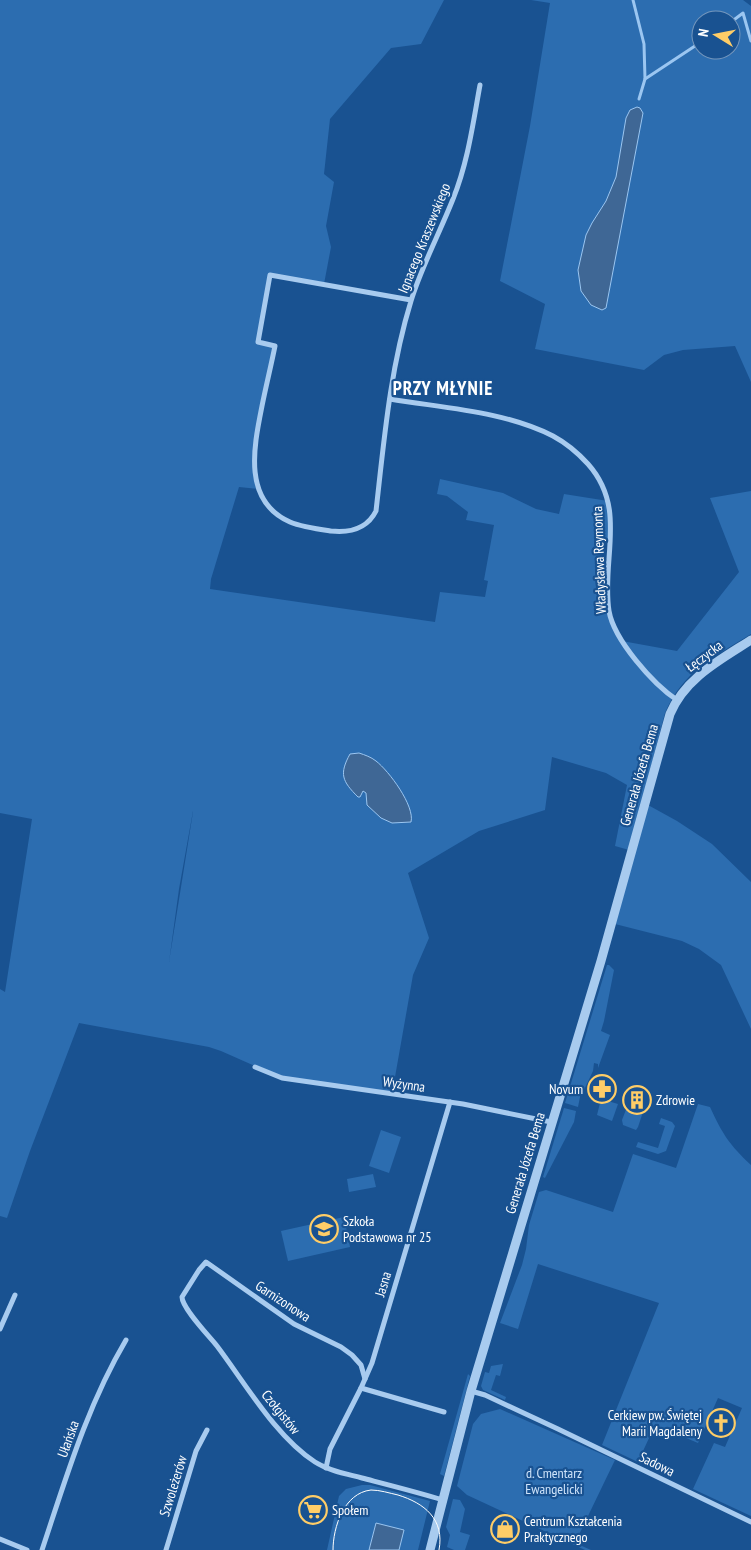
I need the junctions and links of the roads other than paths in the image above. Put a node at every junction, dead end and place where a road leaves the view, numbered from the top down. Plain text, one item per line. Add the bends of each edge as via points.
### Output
1 (480, 84) dead end
2 (411, 300) junction
3 (390, 399) junction
4 (751, 640) edge
5 (677, 700) junction
6 (255, 1067) dead end
7 (450, 1102) junction
8 (552, 1122) junction
9 (206, 1262) joint
10 (15, 1295) dead end
11 (0, 1329) edge
12 (126, 1340) dead end
13 (366, 1379) junction
14 (361, 1388) junction
15 (471, 1391) junction
16 (444, 1412) dead end
17 (207, 1430) dead end
18 (326, 1468) junction
19 (444, 1500) junction
20 (751, 1522) edge
21 (0, 1539) edge
22 (27, 1550) edge
23 (42, 1550) edge
24 (166, 1550) edge
25 (430, 1550) edge

1 - 2 street, Ignacego Kraszewskiego via 472,132 454,198
2 - 3 street, Ignacego Kraszewskiego
2 - 3 street, Ignacego Kraszewskiego via 270,275 258,342 275,346 258,427 254,466 259,490 277,514 289,522 346,532 369,522 376,511
3 - 5 street, Władysława Reymonta via 528,426 560,440 585,461 601,482 610,509 609,604 612,622 630,653
4 - 5 street, Łęczycka via 708,668
5 - 8 street, Generała Józefa Bema via 661,741
6 - 7 street, Wyżynna via 282,1078
7 - 8 street, Wyżynna
7 - 13 street, Jasna
8 - 15 street, Generała Józefa Bema
9 - 13 street, Garnizonowa via 294,1324 341,1347 361,1365
9 - 18 street, Czołgistów via 182,1297 184,1306 282,1433 308,1457
10 - 11 street
12 - 23 street, Ułańska via 108,1370 87,1418
13 - 14 street, Jasna
14 - 16 street
14 - 18 street, Jasna via 330,1449
15 - 19 street, Generała Józefa Bema
15 - 20 street, Sadowa via 550,1425
17 - 24 street, Szwoleżerów via 193,1459
18 - 19 street, Czołgistów
19 - 25 street, Generała Józefa Bema
21 - 22 street

